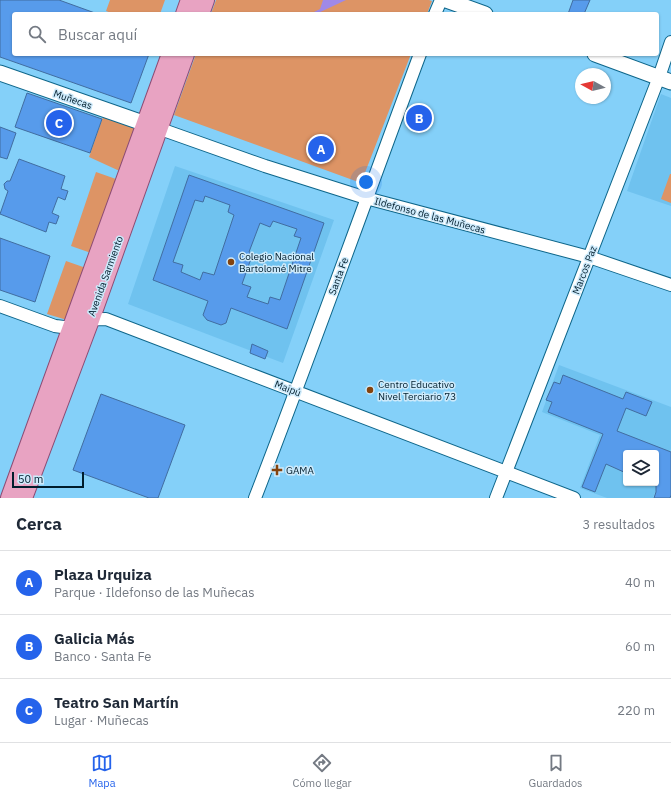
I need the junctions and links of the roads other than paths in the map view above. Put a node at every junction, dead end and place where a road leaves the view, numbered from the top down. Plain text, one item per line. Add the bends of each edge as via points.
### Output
1 (190, 0) edge
2 (205, 0) edge
3 (441, 0) edge
4 (446, 0) edge
5 (186, 12) edge
6 (201, 12) edge
7 (436, 12) edge
8 (479, 12) edge
9 (671, 42) edge
10 (170, 56) edge
11 (185, 56) edge
12 (419, 56) edge
13 (600, 56) edge
14 (0, 73) edge
15 (665, 80) edge
16 (152, 126) junction
17 (366, 198) junction
18 (589, 257) junction
19 (671, 285) edge
20 (0, 306) edge
21 (90, 320) junction
22 (72, 327) junction
23 (297, 391) junction
24 (506, 471) junction
25 (10, 498) edge
26 (24, 498) edge
27 (255, 498) edge
28 (496, 498) edge
29 (574, 498) edge

1 - 5 main road
2 - 6 main road
3 - 7 street
4 - 8 street
9 - 15 street, Marcos Paz
10 - 16 main road, Avenida Sarmiento
11 - 16 main road, Avenida Sarmiento
12 - 17 street, Santa Fe
13 - 15 street
14 - 16 street, Muñecas
15 - 18 street, Marcos Paz
16 - 17 street, Ildefonso de las Muñecas
16 - 21 main road, Avenida Sarmiento
16 - 22 main road, Avenida Sarmiento
17 - 18 street, Ildefonso de las Muñecas
17 - 23 street, Santa Fe
18 - 19 street, Ildefonso de las Muñecas
18 - 24 street, Marcos Paz
20 - 22 street, Maipú via 55,326
21 - 22 street, Maipú
21 - 23 street, Maipú via 106,318
21 - 26 main road, Avenida Sarmiento
22 - 25 main road, Avenida Sarmiento
23 - 24 street, Maipú
23 - 27 street, Santa Fe
24 - 28 street, Marcos Paz
24 - 29 street, Maipú

